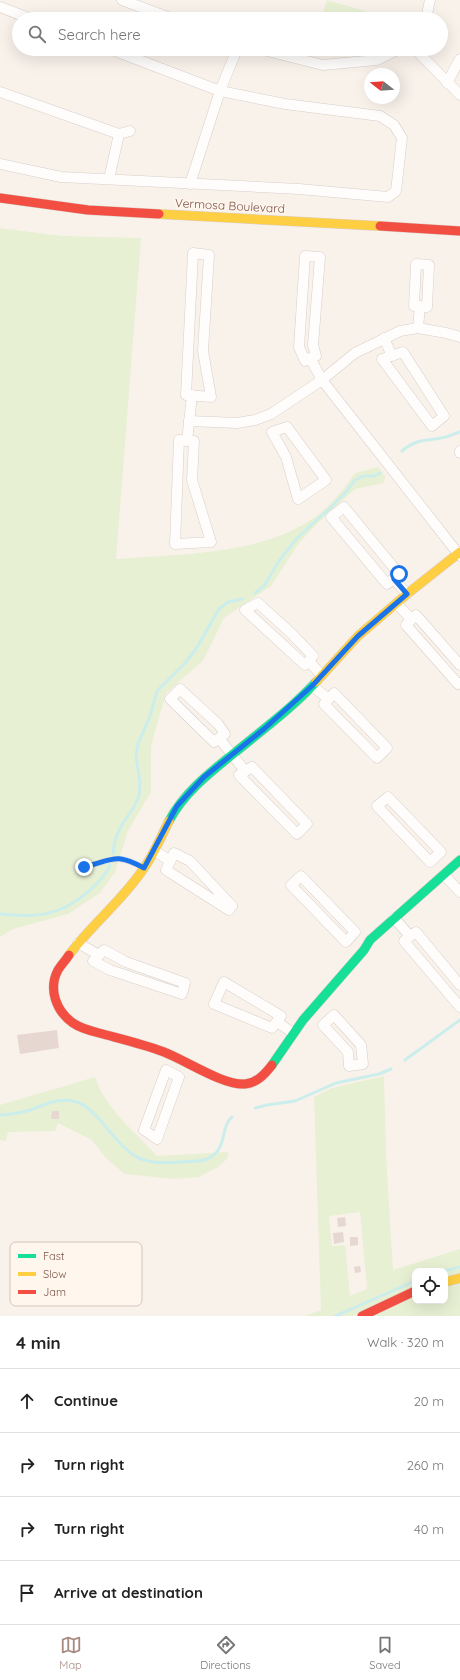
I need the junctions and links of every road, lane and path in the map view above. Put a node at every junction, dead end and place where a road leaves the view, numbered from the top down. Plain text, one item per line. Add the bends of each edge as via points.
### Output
1 (122, 0) edge
2 (430, 0) edge
3 (0, 7) edge
4 (13, 12) edge
5 (154, 12) edge
6 (427, 12) edge
7 (128, 56) edge
8 (234, 56) edge
9 (287, 56) edge
10 (385, 56) edge
11 (422, 56) edge
12 (460, 59) edge
13 (447, 83) junction
14 (220, 91) junction
15 (0, 92) edge
16 (460, 95) edge
17 (130, 131) dead end
18 (119, 134) junction
19 (0, 164) edge
20 (108, 180) junction
21 (190, 184) junction
22 (0, 198) edge
23 (460, 231) edge
24 (420, 306) dead end
25 (418, 328) junction
26 (460, 337) edge
27 (384, 338) junction
28 (392, 356) junction
29 (310, 358) junction
30 (322, 380) junction
31 (192, 396) junction
32 (271, 414) junction
33 (189, 420) junction
34 (279, 430) junction
35 (187, 441) junction
36 (459, 554) edge
37 (394, 579) junction
38 (407, 594) junction
39 (397, 604) junction
40 (411, 620) junction
41 (309, 660) junction
42 (460, 665) edge
43 (321, 674) junction
44 (460, 683) edge
45 (312, 686) junction
46 (329, 699) junction
47 (219, 738) junction
48 (231, 754) junction
49 (245, 771) junction
50 (154, 851) junction
51 (435, 857) junction
52 (460, 860) edge
53 (170, 861) junction
54 (84, 867) dead end
55 (144, 868) junction
56 (446, 873) junction
57 (460, 892) edge
58 (394, 918) junction
59 (410, 936) junction
60 (350, 937) junction
61 (78, 943) junction
62 (364, 950) junction
63 (99, 955) junction
64 (460, 985) edge
65 (460, 1007) edge
66 (314, 1008) junction
67 (328, 1020) junction
68 (277, 1022) junction
69 (293, 1034) junction
70 (179, 1058) junction
71 (172, 1074) junction
72 (460, 1278) edge
73 (448, 1281) edge
74 (412, 1292) edge
75 (362, 1316) edge

1 - 5 street
2 - 6 street
3 - 4 street
7 - 14 street
8 - 14 street
9 - 10 street via 323,65 377,60
11 - 13 street
12 - 13 street
13 - 16 street
14 - 21 street
14 - 21 street via 285,104 380,116 394,125 402,138 396,191 388,197 299,189
15 - 18 street
17 - 18 street
18 - 20 street
19 - 20 street via 61,177
20 - 21 street
22 - 23 street, Vermosa Boulevard via 102,211
24 - 25 street
25 - 26 street
25 - 27 street via 400,331
27 - 28 street
27 - 30 street via 355,353
28 - 28 street via 382,359 432,426 444,416 403,352
29 - 29 street via 316,356 313,345 320,257 305,256 299,347 305,360
29 - 30 street
30 - 32 street
30 - 36 street
31 - 31 street via 211,397 202,350 209,255 193,253 186,395
31 - 33 street
32 - 33 street via 237,423
32 - 34 street
33 - 35 street
34 - 34 street via 272,432 286,457 298,499 326,480 287,428
35 - 35 street via 194,441 192,480 211,542 176,544 179,440
36 - 38 street
37 - 37 street via 387,584 331,517 344,507 399,574
37 - 38 street
38 - 39 street
39 - 40 street
39 - 43 street via 358,636
40 - 42 street via 416,615
40 - 44 street via 406,625 458,684
41 - 41 street via 305,665 245,610 258,603 313,656
41 - 43 street
43 - 45 street
45 - 46 street
45 - 48 street via 264,729
46 - 46 street via 334,693 387,748 377,758 324,704
47 - 47 street via 225,734 222,729 180,689 170,699 214,742
47 - 48 street
48 - 49 street
48 - 50 street via 204,777 177,806
49 - 49 street via 252,767 307,824 298,834 239,775
50 - 53 street
50 - 55 street
51 - 51 street via 430,862 377,806 388,797 441,852
51 - 56 street
52 - 56 street
53 - 53 street via 174,853 190,861 232,906 229,910 166,870
54 - 55 lane via 124,858
55 - 61 street via 109,911
56 - 57 street
56 - 58 street
58 - 59 street
58 - 62 street via 370,940
59 - 64 street via 416,932
59 - 65 street via 404,941
60 - 60 street via 346,942 291,885 302,876 356,932
60 - 62 street
61 - 63 street
61 - 70 street via 58,970 53,988 55,1000 62,1012 74,1024
62 - 66 street
63 - 63 street via 104,950 126,962 185,983 182,994 110,970 93,961
66 - 67 street
66 - 69 street
67 - 67 street via 334,1015 361,1045 364,1064 349,1066 348,1052 323,1025
68 - 68 street via 272,1028 214,1004 224,982 281,1016
68 - 69 street
69 - 70 street via 266,1073 247,1084 227,1081
70 - 71 street
71 - 71 street via 179,1077 157,1139 144,1130 166,1070
72 - 73 street
74 - 75 street

